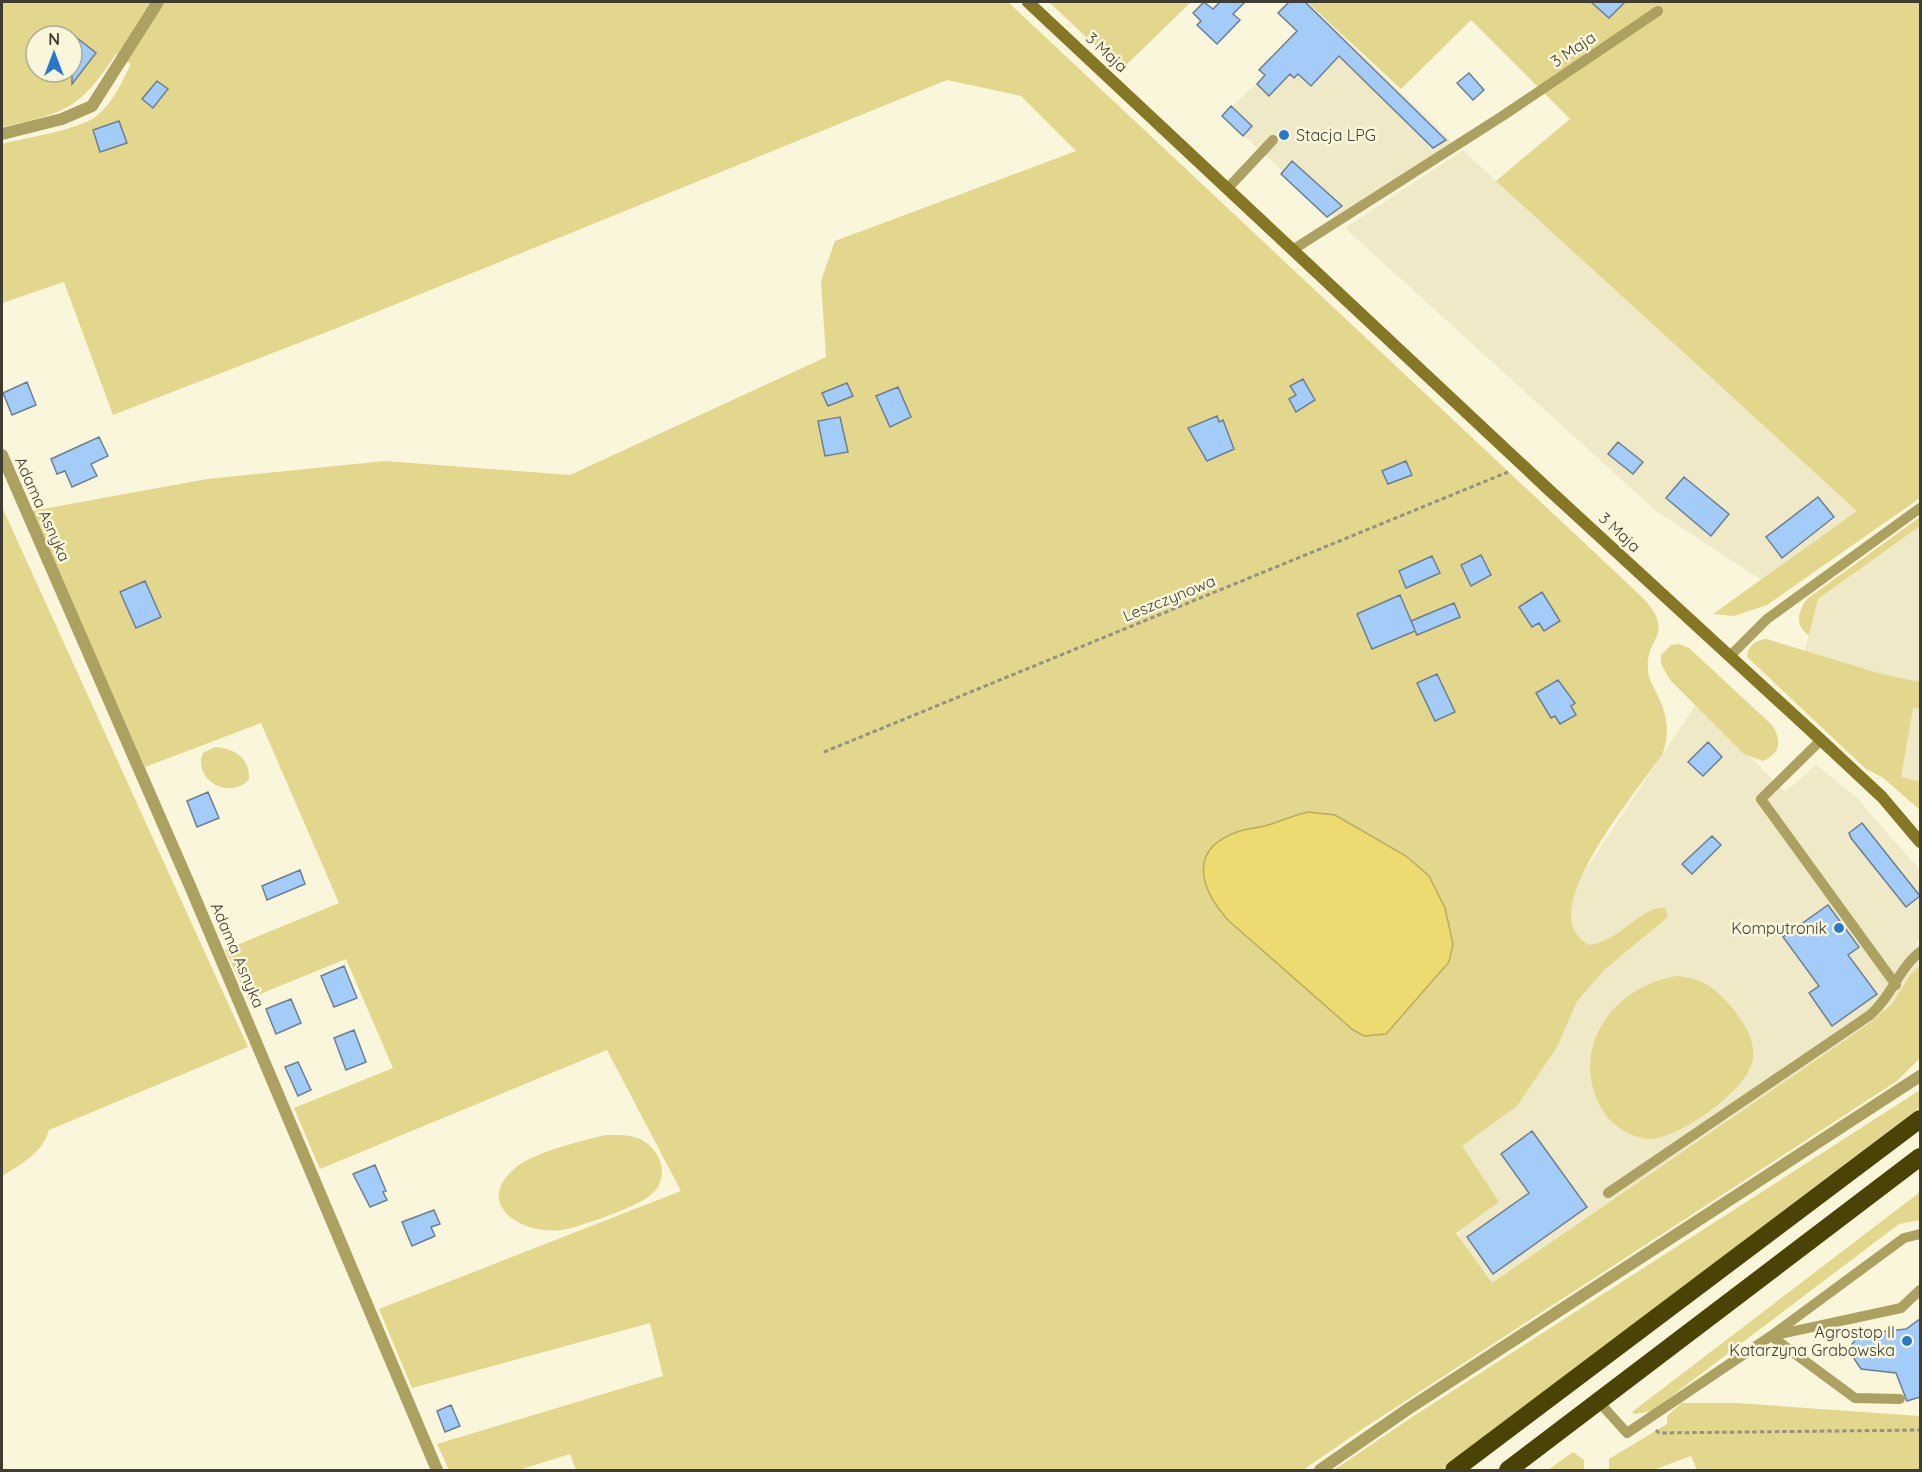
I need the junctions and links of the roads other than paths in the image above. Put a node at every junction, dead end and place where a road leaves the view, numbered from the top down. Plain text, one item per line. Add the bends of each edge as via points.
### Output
1 (158, 2) edge
2 (1028, 2) edge
3 (1658, 11) dead end
4 (2, 134) edge
5 (1273, 141) dead end
6 (1228, 188) junction
7 (1294, 249) junction
8 (2, 455) edge
9 (1920, 508) edge
10 (1730, 656) junction
11 (1821, 740) junction
12 (1920, 842) edge
13 (1920, 952) edge
14 (1896, 985) junction
15 (1920, 1076) edge
16 (1920, 1119) edge
17 (1920, 1157) edge
18 (1608, 1193) dead end
19 (1920, 1234) edge
20 (1920, 1290) edge
21 (1771, 1336) junction
22 (1900, 1399) dead end
23 (1599, 1402) junction
24 (438, 1470) edge
25 (1320, 1470) edge
26 (1454, 1470) edge
27 (1508, 1470) edge

1 - 4 street via 92,106 62,119
2 - 6 street, 3 Maja
3 - 7 lane, 3 Maja
5 - 6 lane
6 - 7 street, 3 Maja
7 - 10 street, 3 Maja
8 - 24 street, Adama Asnyka
9 - 10 lane via 1767,619
10 - 11 street, 3 Maja
11 - 12 street, 3 Maja via 1882,797
11 - 14 lane via 1761,799
13 - 14 lane via 1909,962
14 - 18 lane via 1870,1015
15 - 25 street
16 - 26 highway
17 - 23 highway
19 - 21 lane via 1904,1238
20 - 21 lane via 1901,1308
21 - 22 lane via 1854,1398
21 - 23 lane via 1627,1433
23 - 27 highway

